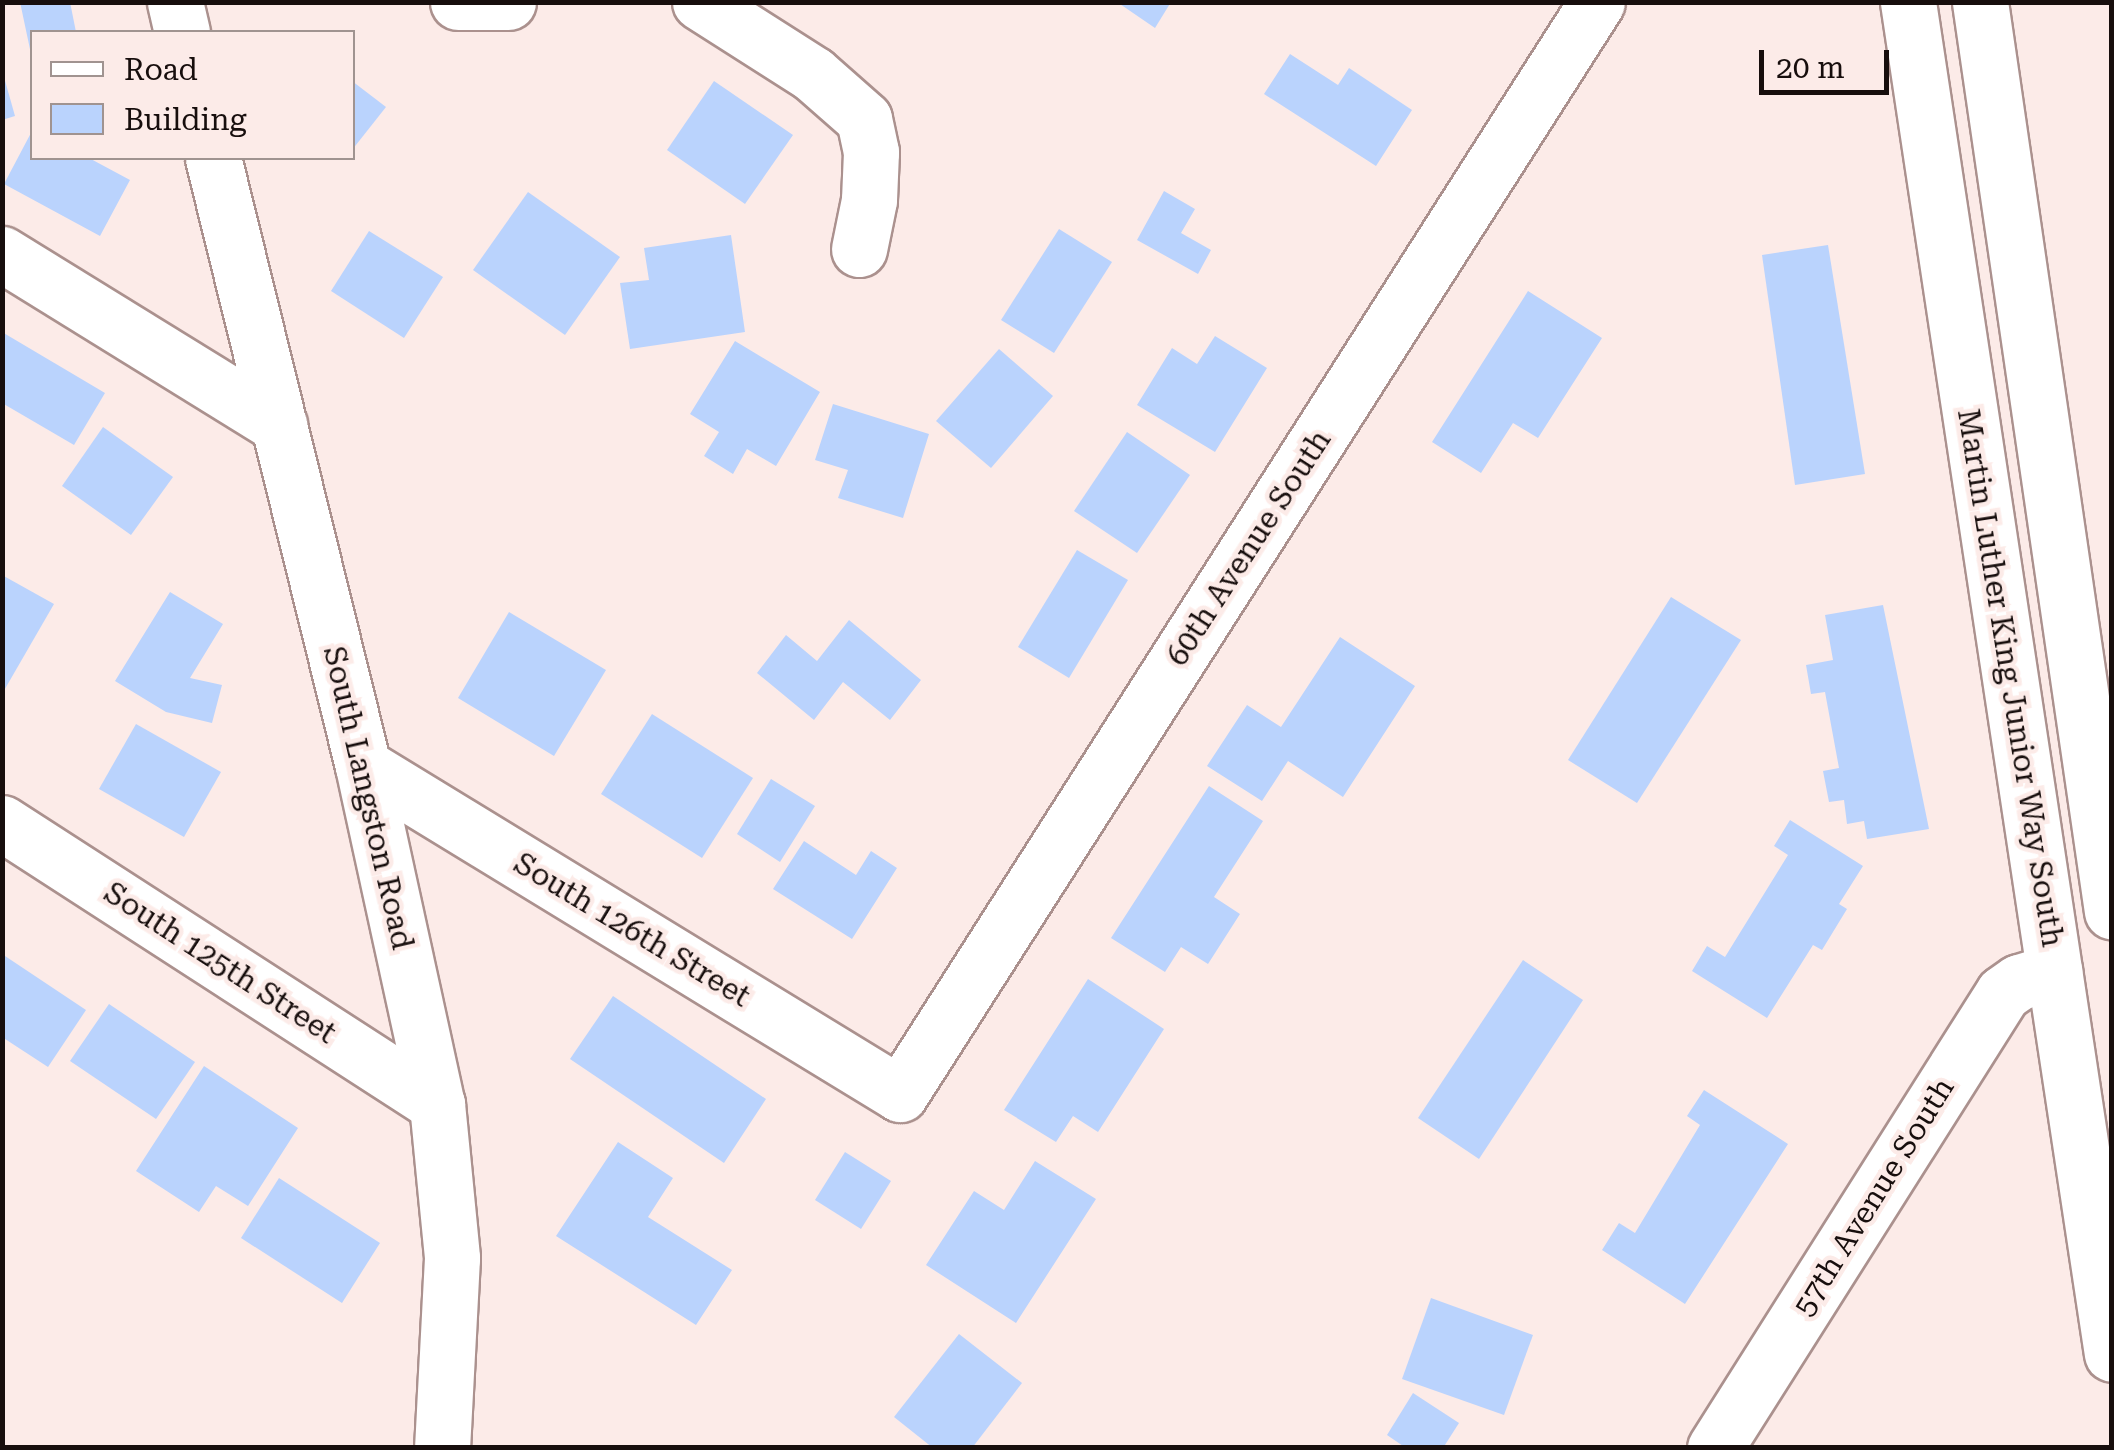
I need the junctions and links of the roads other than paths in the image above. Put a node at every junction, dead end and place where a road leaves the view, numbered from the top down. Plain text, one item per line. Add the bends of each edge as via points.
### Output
1 (175, 2) edge
2 (458, 2) edge
3 (508, 2) edge
4 (700, 2) edge
5 (1597, 2) edge
6 (1908, 2) edge
7 (1980, 2) edge
8 (182, 30) edge
9 (213, 160) edge
10 (860, 249) dead end
11 (2, 254) edge
12 (278, 425) junction
13 (364, 766) junction
14 (2, 823) edge
15 (2112, 911) edge
16 (2054, 971) junction
17 (900, 1094) joint
18 (437, 1104) junction
19 (2112, 1354) edge
20 (442, 1448) edge
21 (1715, 1448) edge

1 - 8 street
2 - 3 street
4 - 10 street via 812,74 864,120 871,152
5 - 17 street, 60th Avenue South
6 - 16 street, Martin Luther King Junior Way South
7 - 15 street
9 - 12 street, South Langston Road
11 - 12 street
12 - 13 street, South Langston Road
13 - 17 street, South 126th Street
13 - 18 street, South Langston Road
14 - 18 street, South 125th Street
16 - 19 street, Martin Luther King Junior Way South
16 - 21 street, 57th Avenue South via 2003,993
18 - 20 street, South Langston Road via 452,1258

